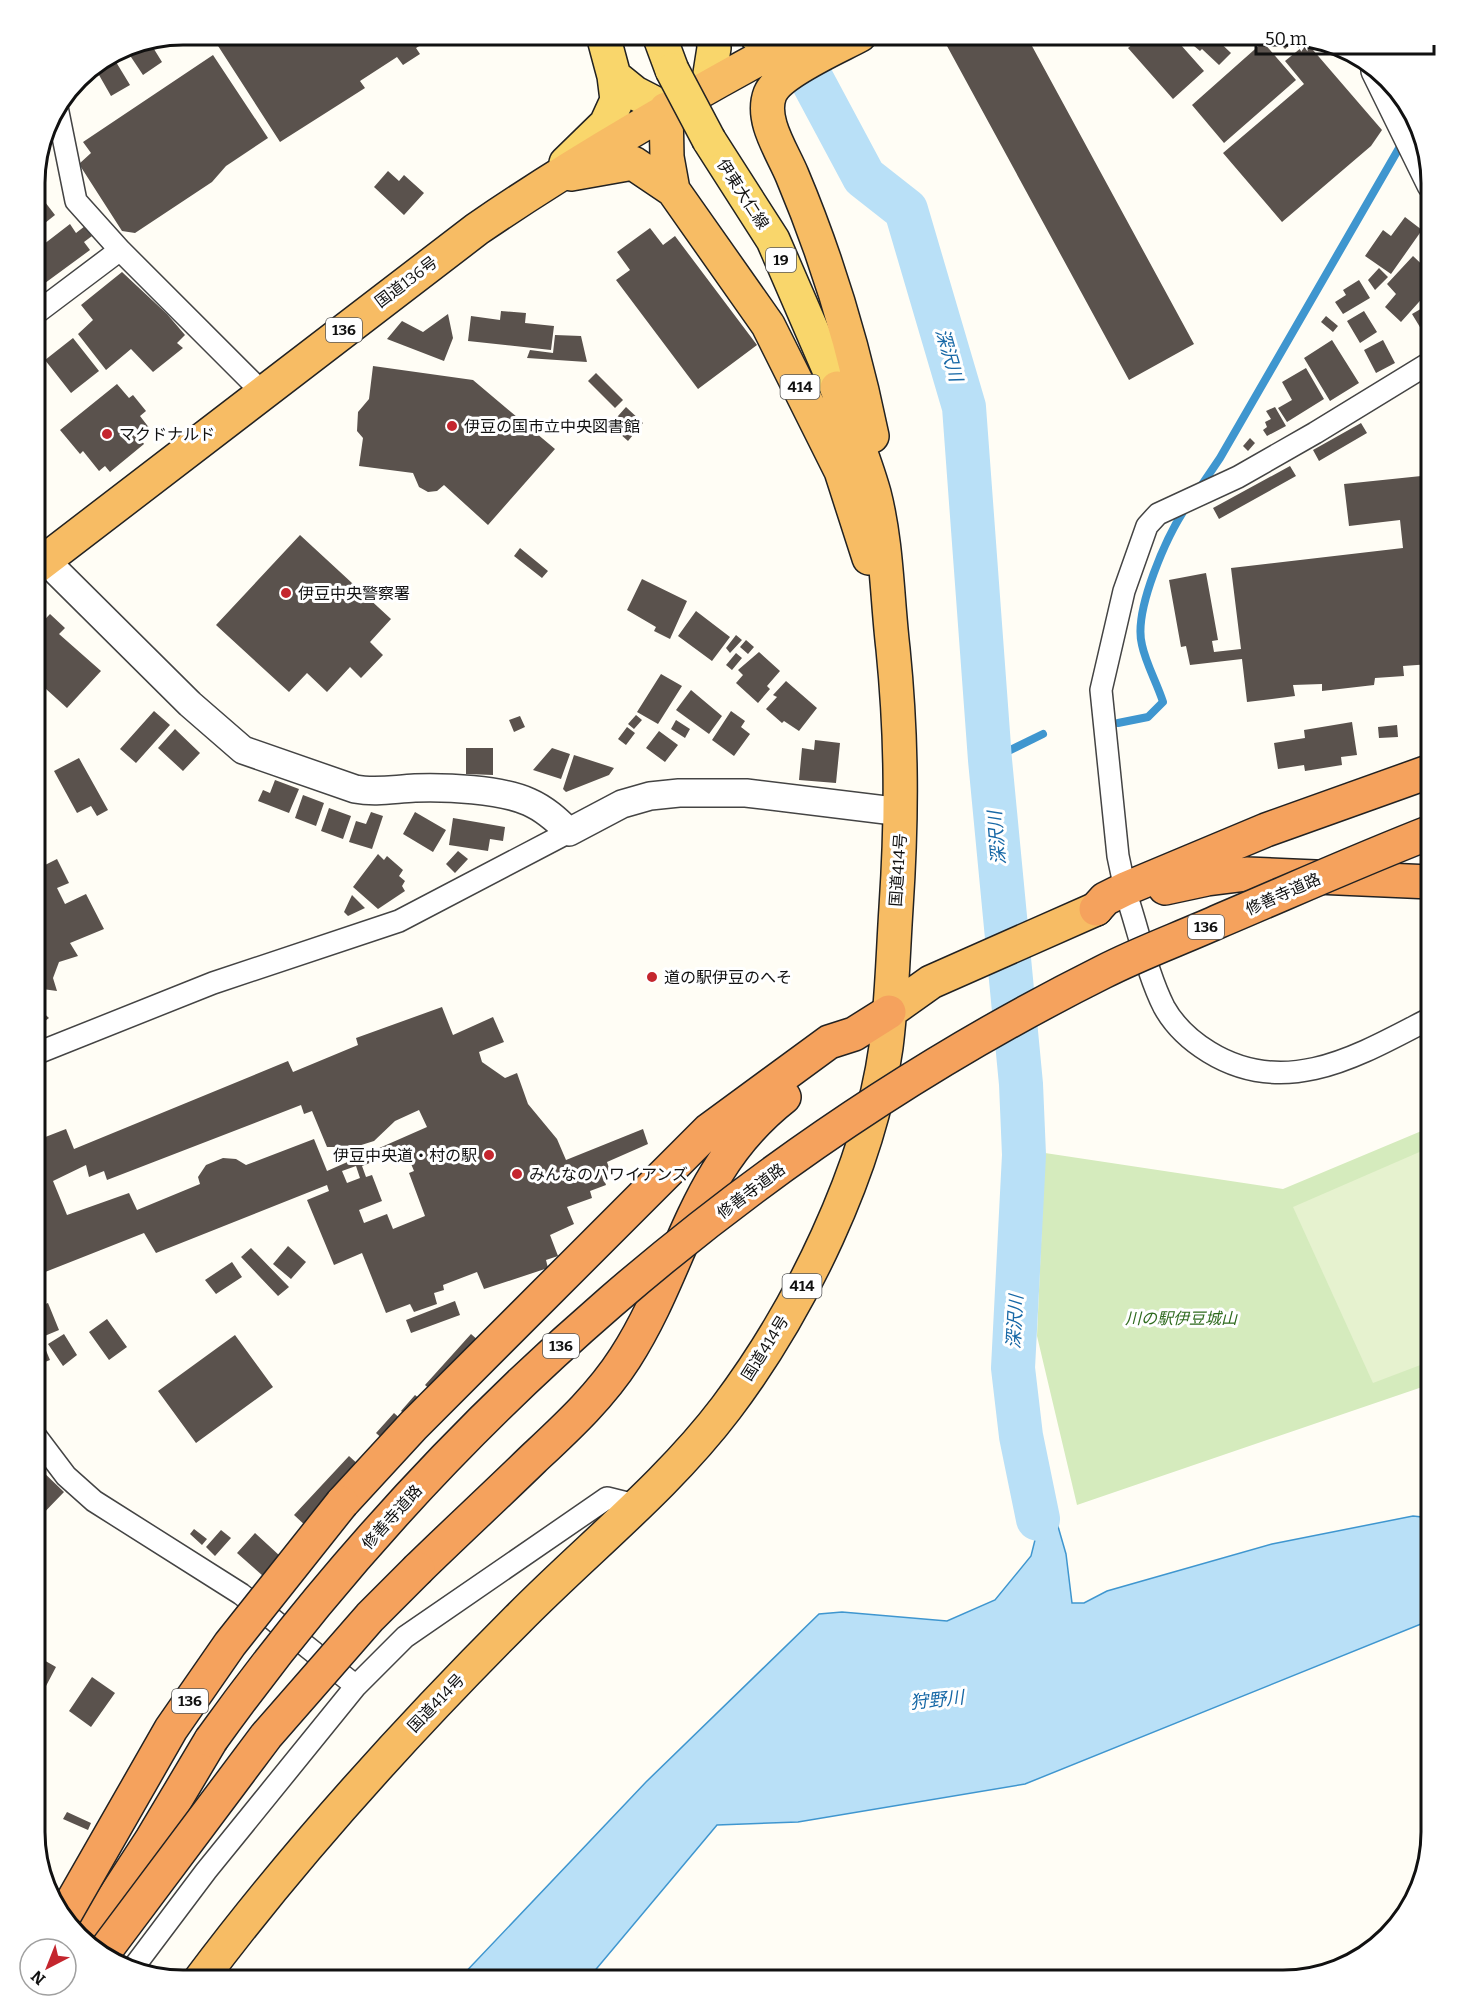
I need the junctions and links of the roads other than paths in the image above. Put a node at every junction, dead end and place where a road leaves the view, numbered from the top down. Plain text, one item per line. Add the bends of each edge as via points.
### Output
1 (606, 45) edge
2 (663, 45) edge
3 (714, 45) edge
4 (765, 46) edge
5 (614, 76) junction
6 (708, 86) junction
7 (1383, 87) edge
8 (666, 109) junction
9 (60, 121) edge
10 (1419, 161) edge
11 (552, 177) junction
12 (673, 190) junction
13 (120, 250) junction
14 (45, 306) edge
15 (1421, 368) edge
16 (837, 388) joint
17 (261, 392) junction
18 (874, 494) junction
19 (45, 560) edge
20 (45, 569) edge
21 (888, 604) junction
22 (1421, 775) edge
23 (902, 812) junction
24 (569, 832) junction
25 (1421, 836) edge
26 (1421, 882) edge
27 (1127, 896) junction
28 (889, 1011) junction
29 (1421, 1023) edge
30 (854, 1034) junction
31 (45, 1050) edge
32 (45, 1448) edge
33 (635, 1505) junction
34 (356, 1686) junction
35 (212, 1740) junction
36 (68, 1909) edge
37 (81, 1925) edge
38 (90, 1934) edge
39 (107, 1947) edge
40 (137, 1963) edge
41 (208, 1970) edge

1 - 5 main road
2 - 16 main road, 伊東大仁線 / 19, bridge via 709,140 772,240
3 - 6 main road
4 - 6 highway, 国道136号 / 136
4 - 18 highway, 414 via 770,93 766,115 808,214 860,379 874,446
5 - 8 main road via 635,93
5 - 11 main road via 617,100 606,124
6 - 8 highway, 国道136号 / 136
7 - 10 street
8 - 11 highway, 国道136号 / 136
8 - 12 highway, 414 via 667,157
9 - 13 street via 76,201
11 - 12 highway via 633,163
11 - 17 highway, 国道136号 / 136
12 - 21 highway, 414 via 768,325 842,471 862,542
13 - 14 street
13 - 17 street
15 - 27 street via 1315,434 1158,514 1147,526 1110,645 1101,690 1118,856
16 - 18 highway, 国道414号 / 414
17 - 19 highway, 国道136号 / 136
18 - 21 highway, 国道414号 / 414 via 884,545
20 - 24 street via 243,750 372,793 430,788 500,794 528,801 552,815
21 - 23 highway, 国道414号 / 414 via 900,722
22 - 27 highway via 1266,830
23 - 24 street via 746,793 679,793 622,804
23 - 28 highway, 国道414号 / 414
24 - 31 street via 399,921 213,983
25 - 35 highway, 修善寺道路 / 136, bridge via 1105,970 898,1088 759,1184 631,1283 513,1389 421,1483 320,1599
26 - 27 highway via 1247,874
27 - 28 highway via 1105,899 1096,909 931,982
27 - 29 street via 1165,1009 1198,1045 1220,1059 1264,1072 1289,1073 1348,1060
28 - 30 highway
28 - 33 highway, 国道414号 / 414 via 886,1048 863,1141 830,1232 814,1264 766,1350 725,1409 680,1463
30 - 36 highway, 136, bridge via 829,1042 710,1130 437,1401 342,1503 230,1644 171,1729
30 - 39 highway, bridge via 834,1057 774,1105 724,1158 701,1197 646,1322 624,1360 587,1407 370,1617 266,1736
32 - 34 street via 66,1476 94,1501 241,1594
33 - 34 street via 607,1498 585,1512 405,1637
33 - 41 highway, 国道414号 / 414 via 415,1725 290,1865
34 - 40 street
35 - 37 highway, 修善寺道路 / 136 via 144,1827
35 - 38 highway, 修善寺道路 / 136

